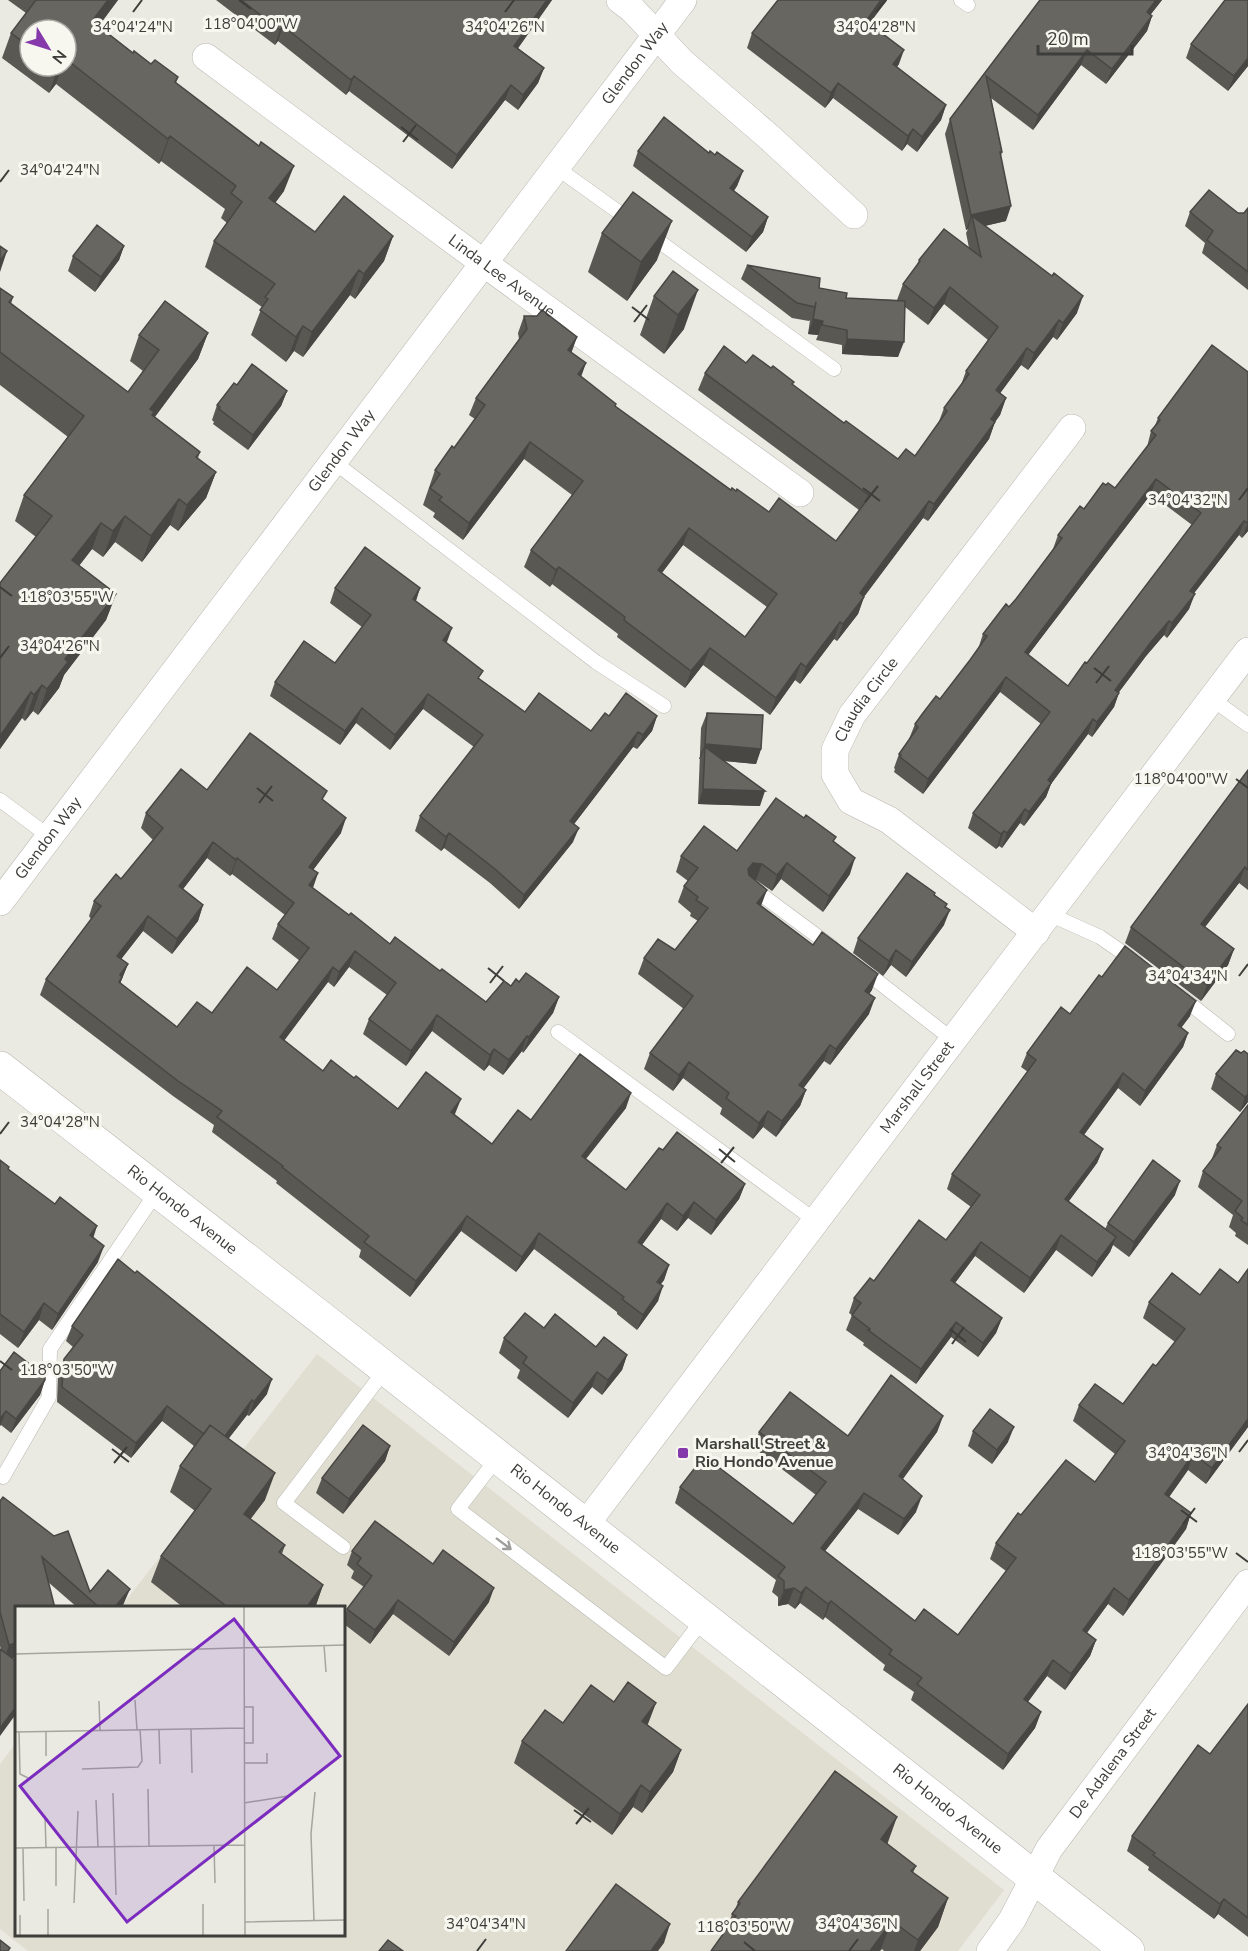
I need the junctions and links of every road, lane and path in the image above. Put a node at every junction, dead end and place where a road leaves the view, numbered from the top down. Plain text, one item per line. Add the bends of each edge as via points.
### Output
1 (620, 0) edge
2 (683, 0) edge
3 (657, 35) junction
4 (206, 57) dead end
5 (557, 168) junction
6 (854, 215) dead end
7 (485, 264) junction
8 (834, 369) dead end
9 (1072, 428) dead end
10 (334, 462) junction
11 (800, 493) dead end
12 (1248, 651) edge
13 (1212, 699) junction
14 (663, 706) dead end
15 (1248, 725) edge
16 (0, 800) edge
17 (50, 837) junction
18 (751, 887) edge
19 (0, 902) edge
20 (1042, 923) junction
21 (1150, 973) edge
22 (1167, 986) edge
23 (558, 1032) dead end
24 (1228, 1034) dead end
25 (953, 1040) junction
26 (0, 1068) edge
27 (158, 1190) junction
28 (816, 1221) junction
29 (386, 1370) junction
30 (498, 1457) junction
31 (3, 1477) dead end
32 (585, 1524) junction
33 (343, 1547) dead end
34 (1248, 1583) edge
35 (704, 1618) junction
36 (1034, 1878) junction
37 (990, 1951) edge
38 (1128, 1951) edge

1 - 3 street
2 - 3 street, Glendon Way
3 - 5 street, Glendon Way
3 - 6 street via 682,62
4 - 7 street, Linda Lee Avenue
5 - 7 street, Glendon Way
5 - 8 lane
7 - 10 street, Glendon Way
7 - 11 street, Linda Lee Avenue
9 - 20 street, Claudia Circle via 852,716 834,750 834,774 851,801 889,820
10 - 14 lane via 596,662
10 - 17 street, Glendon Way
12 - 13 street, Marshall Street
13 - 15 lane
13 - 20 street, Marshall Street
16 - 17 lane
17 - 19 street, Glendon Way
18 - 25 lane
20 - 21 lane via 1100,937
20 - 25 street, Marshall Street
22 - 24 lane
23 - 28 lane
25 - 28 street, Marshall Street
26 - 27 street, Rio Hondo Avenue
27 - 29 street, Rio Hondo Avenue
27 - 31 lane via 50,1349 49,1396
28 - 32 street, Marshall Street
29 - 30 street, Rio Hondo Avenue
29 - 33 lane via 284,1503
30 - 32 street, Rio Hondo Avenue
30 -> 35 lane via 458,1509 666,1668
32 - 35 street, Rio Hondo Avenue
34 - 36 street, De Adalena Street via 1049,1849
35 - 36 street, Rio Hondo Avenue
36 - 37 street, De Adalena Street
36 - 38 street, Rio Hondo Avenue

